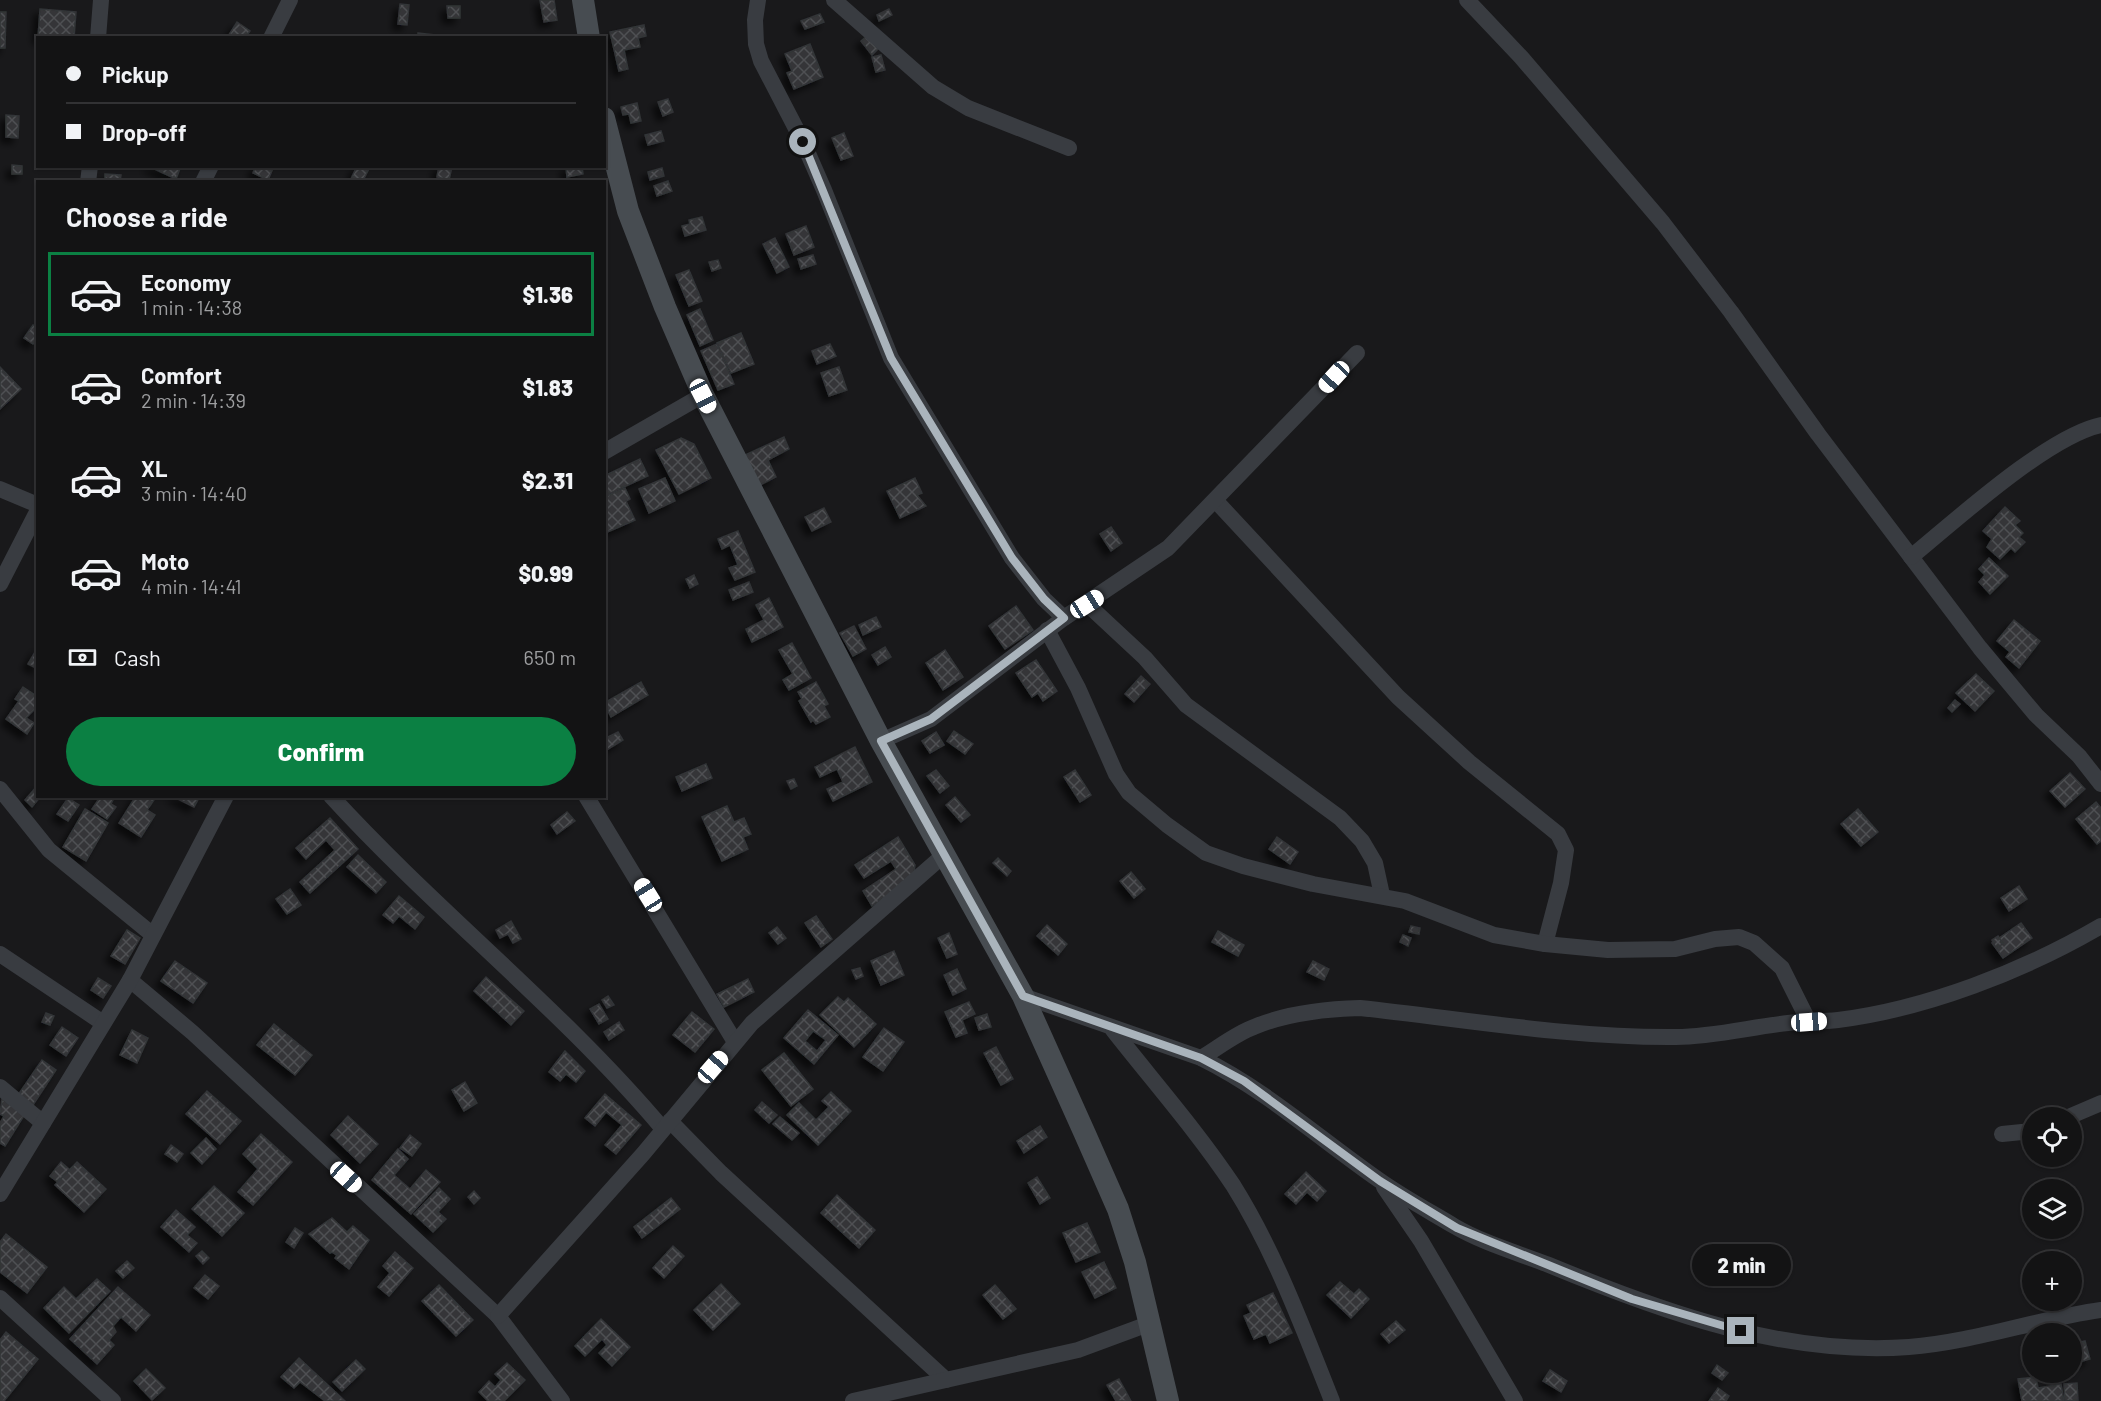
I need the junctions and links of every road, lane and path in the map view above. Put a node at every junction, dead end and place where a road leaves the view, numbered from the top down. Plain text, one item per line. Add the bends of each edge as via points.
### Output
1 (101, 0) edge
2 (291, 0) edge
3 (582, 0) edge
4 (758, 0) edge
5 (834, 0) edge
6 (1467, 0) edge
7 (98, 36) edge
8 (272, 36) edge
9 (589, 36) edge
10 (606, 126) edge
11 (1069, 148) dead end
12 (1357, 353) dead end
13 (703, 396) junction
14 (2101, 425) edge
15 (606, 451) edge
16 (0, 489) edge
17 (1215, 500) junction
18 (36, 504) edge
19 (36, 514) edge
20 (1911, 557) junction
21 (0, 584) edge
22 (1087, 604) junction
23 (1064, 618) junction
24 (1047, 630) junction
25 (881, 741) junction
26 (2101, 784) edge
27 (0, 789) edge
28 (225, 798) edge
29 (333, 798) edge
30 (587, 798) edge
31 (945, 854) junction
32 (1382, 895) junction
33 (2101, 926) edge
34 (153, 936) junction
35 (1545, 944) junction
36 (0, 954) edge
37 (130, 980) junction
38 (1023, 996) junction
39 (1809, 1022) junction
40 (103, 1023) junction
41 (1113, 1030) junction
42 (735, 1042) junction
43 (1201, 1058) junction
44 (0, 1087) edge
45 (2101, 1103) edge
46 (2082, 1111) edge
47 (43, 1123) junction
48 (666, 1125) junction
49 (2022, 1132) edge
50 (2002, 1134) dead end
51 (1380, 1181) junction
52 (0, 1194) edge
53 (0, 1298) edge
54 (2101, 1310) edge
55 (498, 1316) junction
56 (1151, 1323) junction
57 (946, 1380) junction
58 (113, 1401) edge
59 (562, 1401) edge
60 (853, 1401) edge
61 (1168, 1401) edge
62 (1332, 1401) edge
63 (1515, 1401) edge

1 - 7 street
2 - 8 street
3 - 9 street
4 - 23 street via 756,44 762,61 808,152 891,358 1012,558
5 - 11 street via 933,87 968,108
6 - 20 street via 1663,222
10 - 13 street via 628,212
12 - 17 street
13 - 15 street
13 - 25 street
14 - 20 street via 2061,442 1990,492
16 - 18 street
17 - 22 street via 1168,548
17 - 35 street via 1398,697 1469,762 1558,834 1566,850
19 - 21 street
20 - 26 street via 2036,715 2079,756
22 - 23 street
22 - 32 street via 1145,658 1186,705 1340,818 1371,856
23 - 24 street
24 - 25 street via 931,719
24 - 32 street via 1116,774 1129,793 1167,825 1206,853 1243,866 1342,891
25 - 31 street
27 - 34 street via 49,850
28 - 34 street
29 - 48 street via 413,882 593,1050
30 - 42 street
31 - 38 street
31 - 42 street
32 - 35 street via 1494,934
33 - 39 street via 2012,970 1904,1007
34 - 37 street
35 - 39 street via 1608,950 1676,949 1739,937 1760,947 1782,968
36 - 40 street
37 - 40 street
37 - 55 street via 193,1033
38 - 41 street
38 - 56 street via 1118,1209
39 - 43 street via 1677,1037 1554,1030 1360,1008 1331,1009 1286,1016 1252,1027
40 - 47 street
41 - 43 street
41 - 62 street via 1214,1159 1251,1216
42 - 48 street
43 - 51 street via 1244,1081
44 - 47 street
45 - 46 street
47 - 52 street
48 - 55 street
48 - 57 street
49 - 50 street
51 - 54 street via 1457,1228 1632,1299 1722,1328 1818,1346 1910,1346
51 - 63 street via 1421,1241
53 - 58 street
55 - 59 street
56 - 57 street via 1078,1350
56 - 61 street
57 - 60 street

